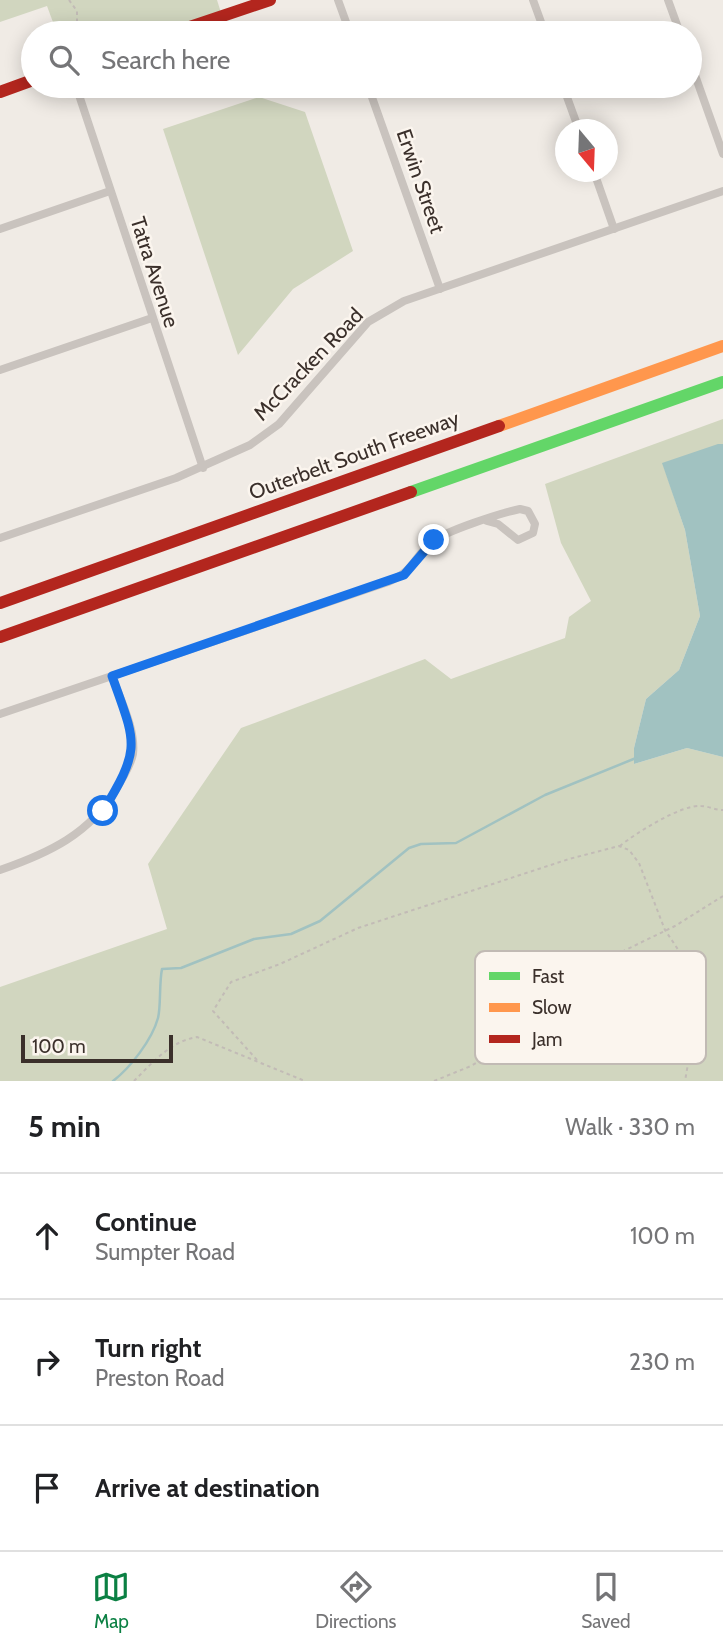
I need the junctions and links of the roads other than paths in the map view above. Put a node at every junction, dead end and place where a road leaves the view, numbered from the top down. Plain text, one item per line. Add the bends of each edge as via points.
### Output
1 (270, 0) edge
2 (338, 0) edge
3 (533, 0) edge
4 (668, 0) edge
5 (208, 21) edge
6 (346, 21) edge
7 (541, 21) edge
8 (676, 21) edge
9 (21, 84) edge
10 (0, 92) edge
11 (702, 95) edge
12 (80, 98) edge
13 (372, 98) edge
14 (567, 98) edge
15 (575, 119) edge
16 (723, 154) edge
17 (598, 182) edge
18 (110, 191) junction
19 (723, 191) edge
20 (0, 229) edge
21 (614, 229) junction
22 (440, 289) junction
23 (152, 318) junction
24 (723, 346) edge
25 (0, 370) edge
26 (723, 382) edge
27 (203, 468) junction
28 (487, 521) junction
29 (0, 538) edge
30 (143, 551) junction
31 (0, 596) edge
32 (0, 603) edge
33 (0, 637) edge
34 (112, 676) junction
35 (0, 714) edge
36 (0, 870) edge

1 - 5 main road
2 - 6 street
3 - 7 street
4 - 8 street
9 - 10 main road
11 - 16 street
12 - 18 street, Tatra Avenue
13 - 22 street, Erwin Street
14 - 15 street
17 - 21 street
18 - 20 street
18 - 23 street, Tatra Avenue
19 - 21 street, McCracken Road
21 - 22 street, McCracken Road
22 - 27 street, McCracken Road via 404,301 368,322 279,424 250,445
23 - 25 street
23 - 27 street, Tatra Avenue
24 - 30 main road, Outerbelt South Freeway
26 - 33 main road
27 - 29 street, McCracken Road
28 - 28 street via 518,540 533,533 536,524 520,509
28 - 34 street via 434,540 412,568 388,582
30 - 31 main road
30 - 32 main road, Outerbelt South Freeway
34 - 35 street
34 - 36 street via 131,732 133,755 123,777 103,811 75,836 46,854

